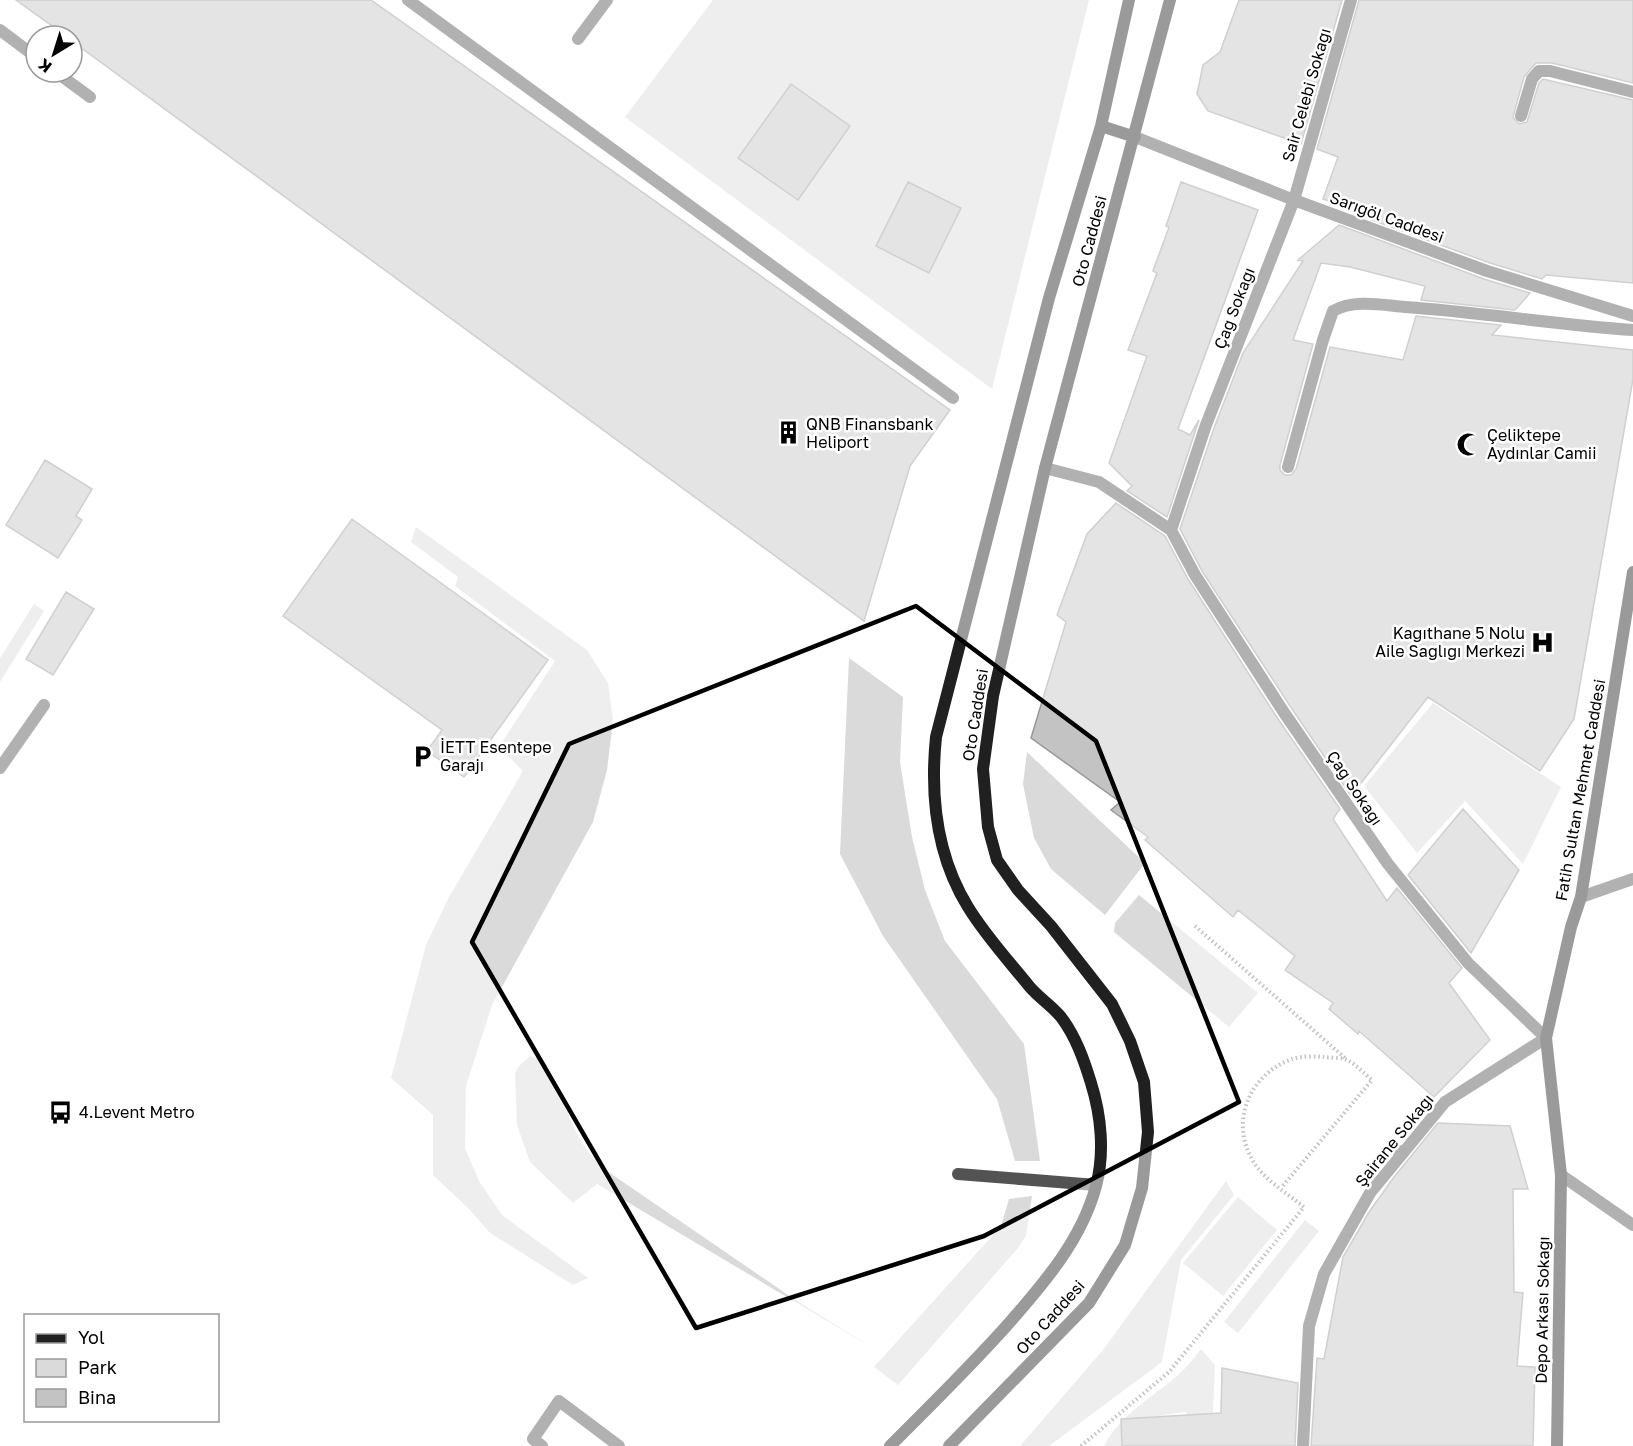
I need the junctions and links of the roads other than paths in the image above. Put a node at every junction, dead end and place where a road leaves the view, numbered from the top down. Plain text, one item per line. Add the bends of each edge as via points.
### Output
1 (408, 0) edge
2 (607, 0) edge
3 (1129, 0) edge
4 (1170, 0) edge
5 (1351, 0) edge
6 (0, 30) edge
7 (578, 39) dead end
8 (24, 48) edge
9 (72, 84) edge
10 (1633, 92) edge
11 (90, 97) dead end
12 (1521, 116) dead end
13 (1101, 126) junction
14 (1135, 137) junction
15 (1294, 200) junction
16 (1633, 316) edge
17 (1633, 330) edge
18 (953, 398) dead end
19 (1288, 467) dead end
20 (1045, 468) junction
21 (1171, 530) junction
22 (1633, 572) edge
23 (44, 705) dead end
24 (0, 768) edge
25 (1633, 879) edge
26 (1581, 897) junction
27 (1545, 1038) junction
28 (958, 1174) dead end
29 (1561, 1175) junction
30 (1096, 1185) junction
31 (1633, 1225) edge
32 (537, 1443) edge
33 (612, 1444) edge
34 (890, 1446) edge
35 (949, 1446) edge
36 (1303, 1446) edge
37 (1557, 1446) edge

1 - 18 street
2 - 7 street
3 - 13 street
4 - 14 street, Oto Caddesi
5 - 15 street, Sair Celebi Sokağı
6 - 8 street
9 - 11 street
10 - 12 street via 1539,71 1532,79
13 - 14 street
13 - 30 street via 1049,298 936,737 932,772 945,860 967,906 1031,988 1060,1017 1081,1051 1100,1121
14 - 15 street, Sarıgöl Caddesi
14 - 20 street, Oto Caddesi
15 - 16 street, Sarıgöl Caddesi via 1487,271
15 - 21 street, Çağ Sokağı via 1206,425
17 - 19 street via 1432,309 1343,305 1333,311 1323,340
20 - 21 street, Çağ Sokağı via 1099,482
20 - 35 street, Oto Caddesi via 993,696 983,769 987,827 997,860 1018,890 1112,1004 1144,1082 1148,1132 1142,1188 1125,1245 1089,1303
21 - 27 street, Çağ Sokağı via 1283,711 1388,864 1468,963
22 - 26 street, Fatih Sultan Mehmet Caddesi
23 - 24 street
25 - 26 street
26 - 27 street, Fatih Sultan Mehmet Caddesi
27 - 29 street, Fatih Sultan Mehmet Caddesi
27 - 36 street, Şairane Sokağı via 1445,1102 1377,1176 1324,1274 1309,1326
28 - 30 street
29 - 31 street
29 - 37 street, Depo Arkası Sokağı
30 - 34 street via 1067,1249 1042,1287
32 - 33 street via 559,1401

